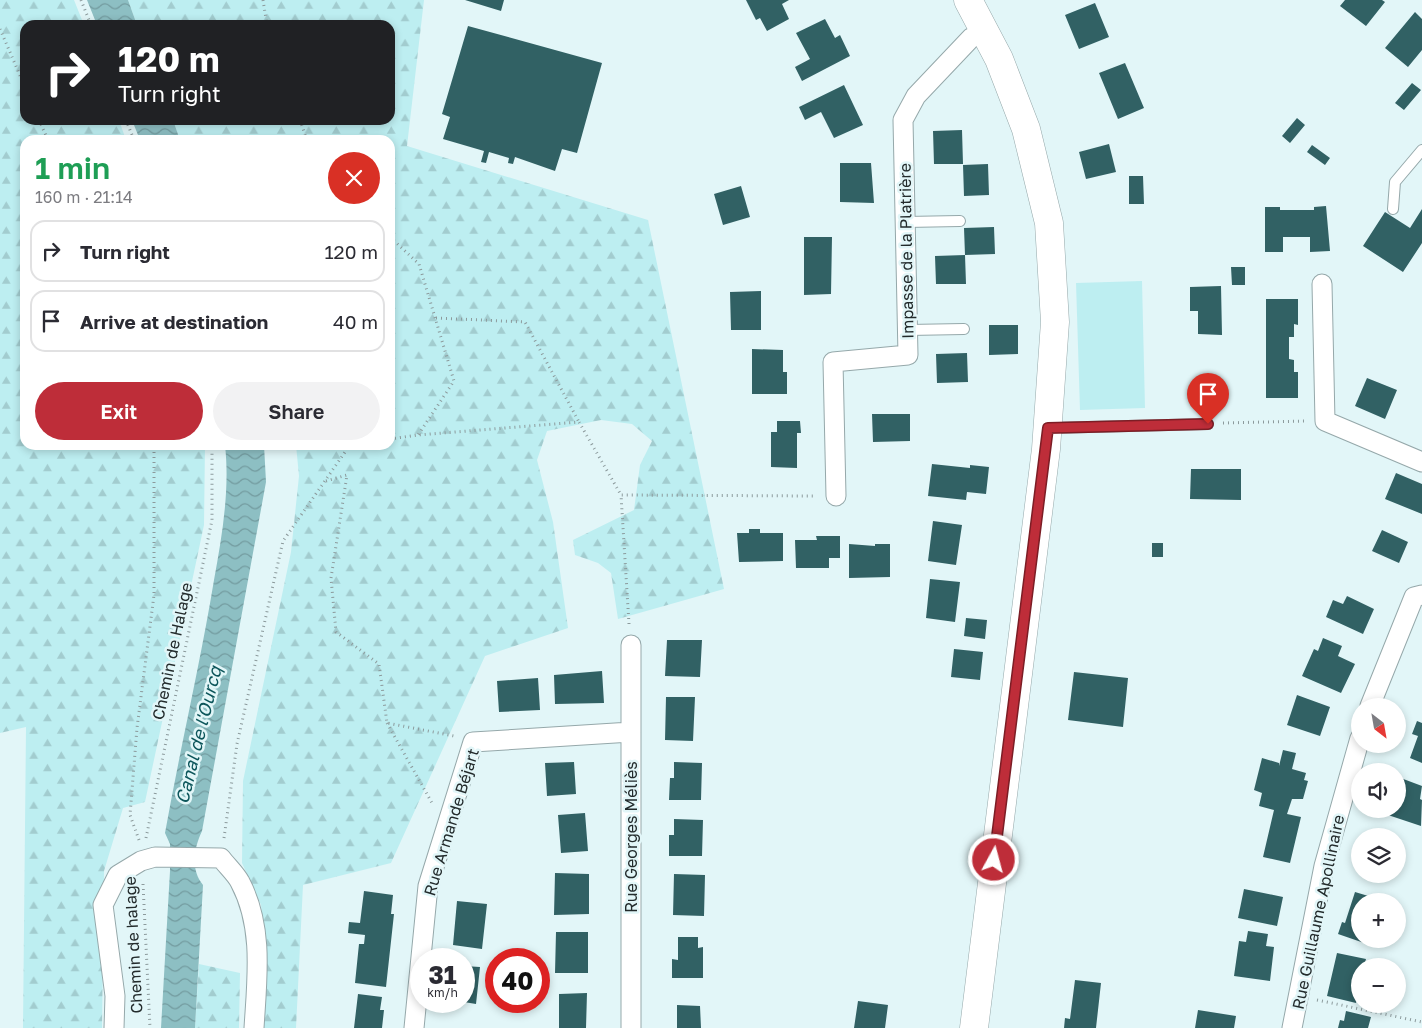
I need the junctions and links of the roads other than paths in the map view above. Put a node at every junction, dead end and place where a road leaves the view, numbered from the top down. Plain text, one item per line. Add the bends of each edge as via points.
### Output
1 (968, 0) edge
2 (986, 31) junction
3 (1422, 150) edge
4 (1392, 209) dead end
5 (960, 221) dead end
6 (906, 222) junction
7 (1322, 284) dead end
8 (964, 329) dead end
9 (908, 330) junction
10 (1208, 424) road end
11 (1048, 428) junction
12 (1422, 462) edge
13 (836, 496) road end
14 (1422, 580) edge
15 (1418, 596) edge
16 (631, 645) road end
17 (1373, 698) edge
18 (631, 732) junction
19 (1356, 753) edge
20 (114, 1028) edge
21 (254, 1028) edge
22 (414, 1028) edge
23 (631, 1028) edge
24 (974, 1028) edge
25 (1292, 1028) edge

1 - 2 street
2 - 6 street, Impasse de la Platrière via 971,38 916,96 903,120
2 - 11 street via 1026,129 1049,224 1055,322
3 - 4 lane via 1396,182
5 - 6 lane
6 - 9 street, Impasse de la Platrière
7 - 12 street via 1325,420
8 - 9 lane
9 - 13 street, Impasse de la Platrière via 908,355 833,362
10 - 11 lane
11 - 24 street
14 - 15 street
15 - 17 street
16 - 18 street, Rue Georges Méliès
18 - 22 street, Rue Armande Béjart via 473,742 428,886
18 - 23 street, Rue Georges Méliès
19 - 25 street, Rue Guillaume Apollinaire via 1324,866
20 - 21 street via 115,996 103,905 118,875 146,857 221,858 240,881 252,912 258,967

